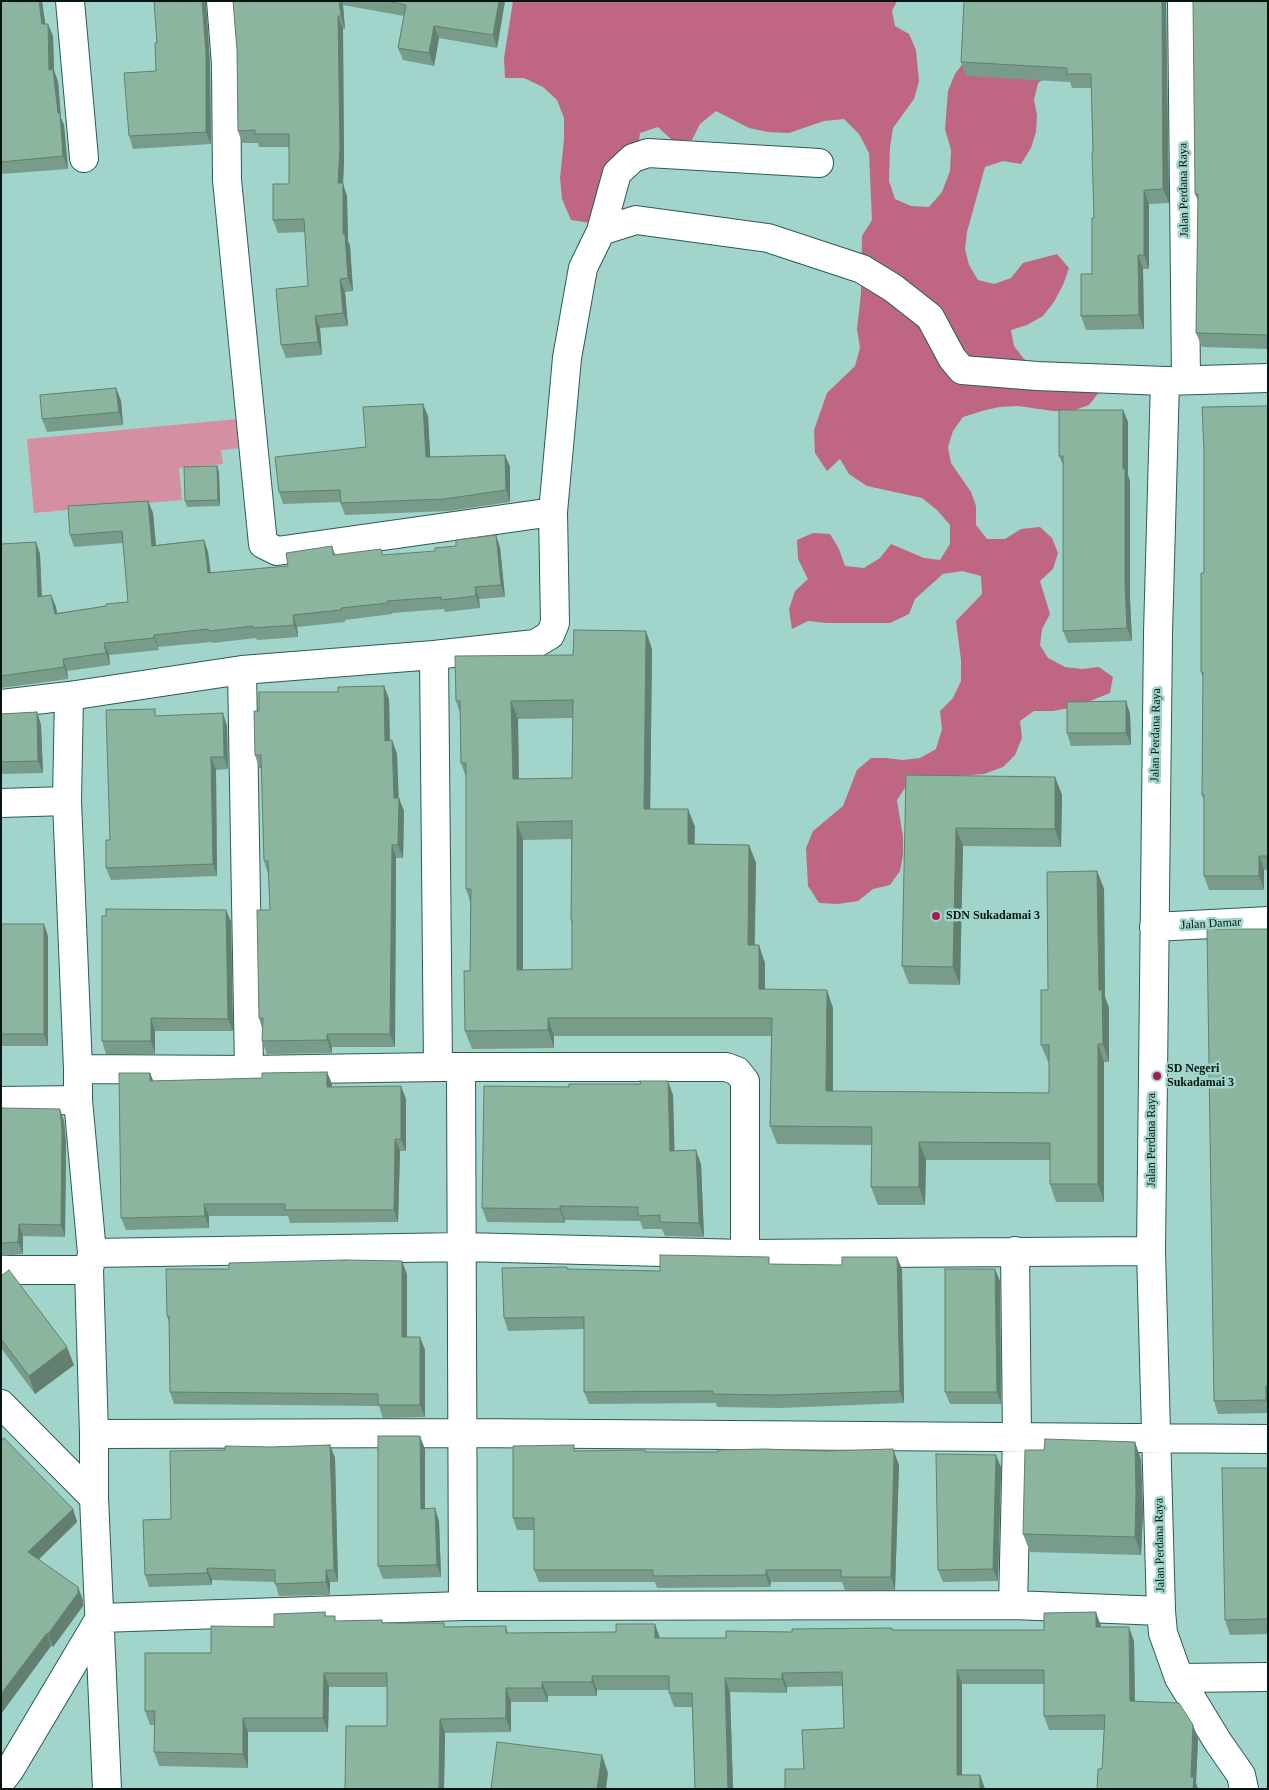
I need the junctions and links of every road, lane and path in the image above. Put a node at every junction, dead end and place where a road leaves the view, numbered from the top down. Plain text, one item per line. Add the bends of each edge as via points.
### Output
1 (70, 1) edge
2 (220, 1) edge
3 (1182, 1) edge
4 (84, 158) dead end
5 (819, 163) dead end
6 (601, 231) junction
7 (1268, 378) edge
8 (1176, 380) junction
9 (553, 512) junction
10 (434, 654) junction
11 (242, 670) junction
12 (69, 696) junction
13 (1, 704) edge
14 (67, 801) junction
15 (1, 803) edge
16 (1268, 921) edge
17 (1154, 927) junction
18 (450, 1067) junction
19 (78, 1069) junction
20 (249, 1070) junction
21 (78, 1100) junction
22 (1, 1101) edge
23 (463, 1247) junction
24 (1015, 1251) junction
25 (1152, 1251) junction
26 (745, 1254) junction
27 (90, 1262) junction
28 (1, 1270) edge
29 (1, 1404) edge
30 (464, 1433) junction
31 (94, 1434) junction
32 (1017, 1436) junction
33 (1157, 1438) junction
34 (1268, 1439) edge
35 (94, 1498) junction
36 (1013, 1605) junction
37 (463, 1606) junction
38 (1161, 1611) junction
39 (100, 1618) junction
40 (1268, 1677) edge
41 (1179, 1678) junction
42 (1, 1781) edge
43 (107, 1789) edge
44 (1244, 1789) edge

1 - 4 street
2 - 9 street via 226,64 227,180 263,544 277,551
3 - 8 street, Jalan Perdana Raya
5 - 6 street via 648,153 633,158 616,173
6 - 8 street via 636,220 768,238 862,269 930,317 962,370
6 - 9 street via 583,268 567,358
7 - 8 street
8 - 17 street, Jalan Perdana Raya via 1158,633
9 - 10 street via 555,624 550,635 535,644
10 - 11 street
10 - 18 street
11 - 12 street
11 - 20 street
12 - 13 street
12 - 14 street
14 - 15 street
14 - 19 street
16 - 17 street, Jalan Damar
17 - 25 street, Jalan Perdana Raya
18 - 20 street
18 - 23 street
18 - 26 street via 726,1067 737,1071 745,1081
19 - 20 street
19 - 21 street
21 - 22 street
21 - 27 street
23 - 26 street
23 - 27 street
23 - 30 street
24 - 25 street
24 - 26 street
24 - 32 street
25 - 33 street, Jalan Perdana Raya
27 - 28 street
27 - 31 street
29 - 35 street
30 - 31 street
30 - 32 street
30 - 37 street
31 - 35 street
32 - 33 street
32 - 36 street
33 - 34 street
33 - 38 street, Jalan Perdana Raya
35 - 39 street
36 - 37 street
36 - 38 street
37 - 39 street
38 - 41 street, Jalan Perdana Raya via 1163,1633
39 - 42 street via 10,1771
39 - 43 street
40 - 41 street
41 - 44 street, Jalan Perdana Raya via 1240,1775

